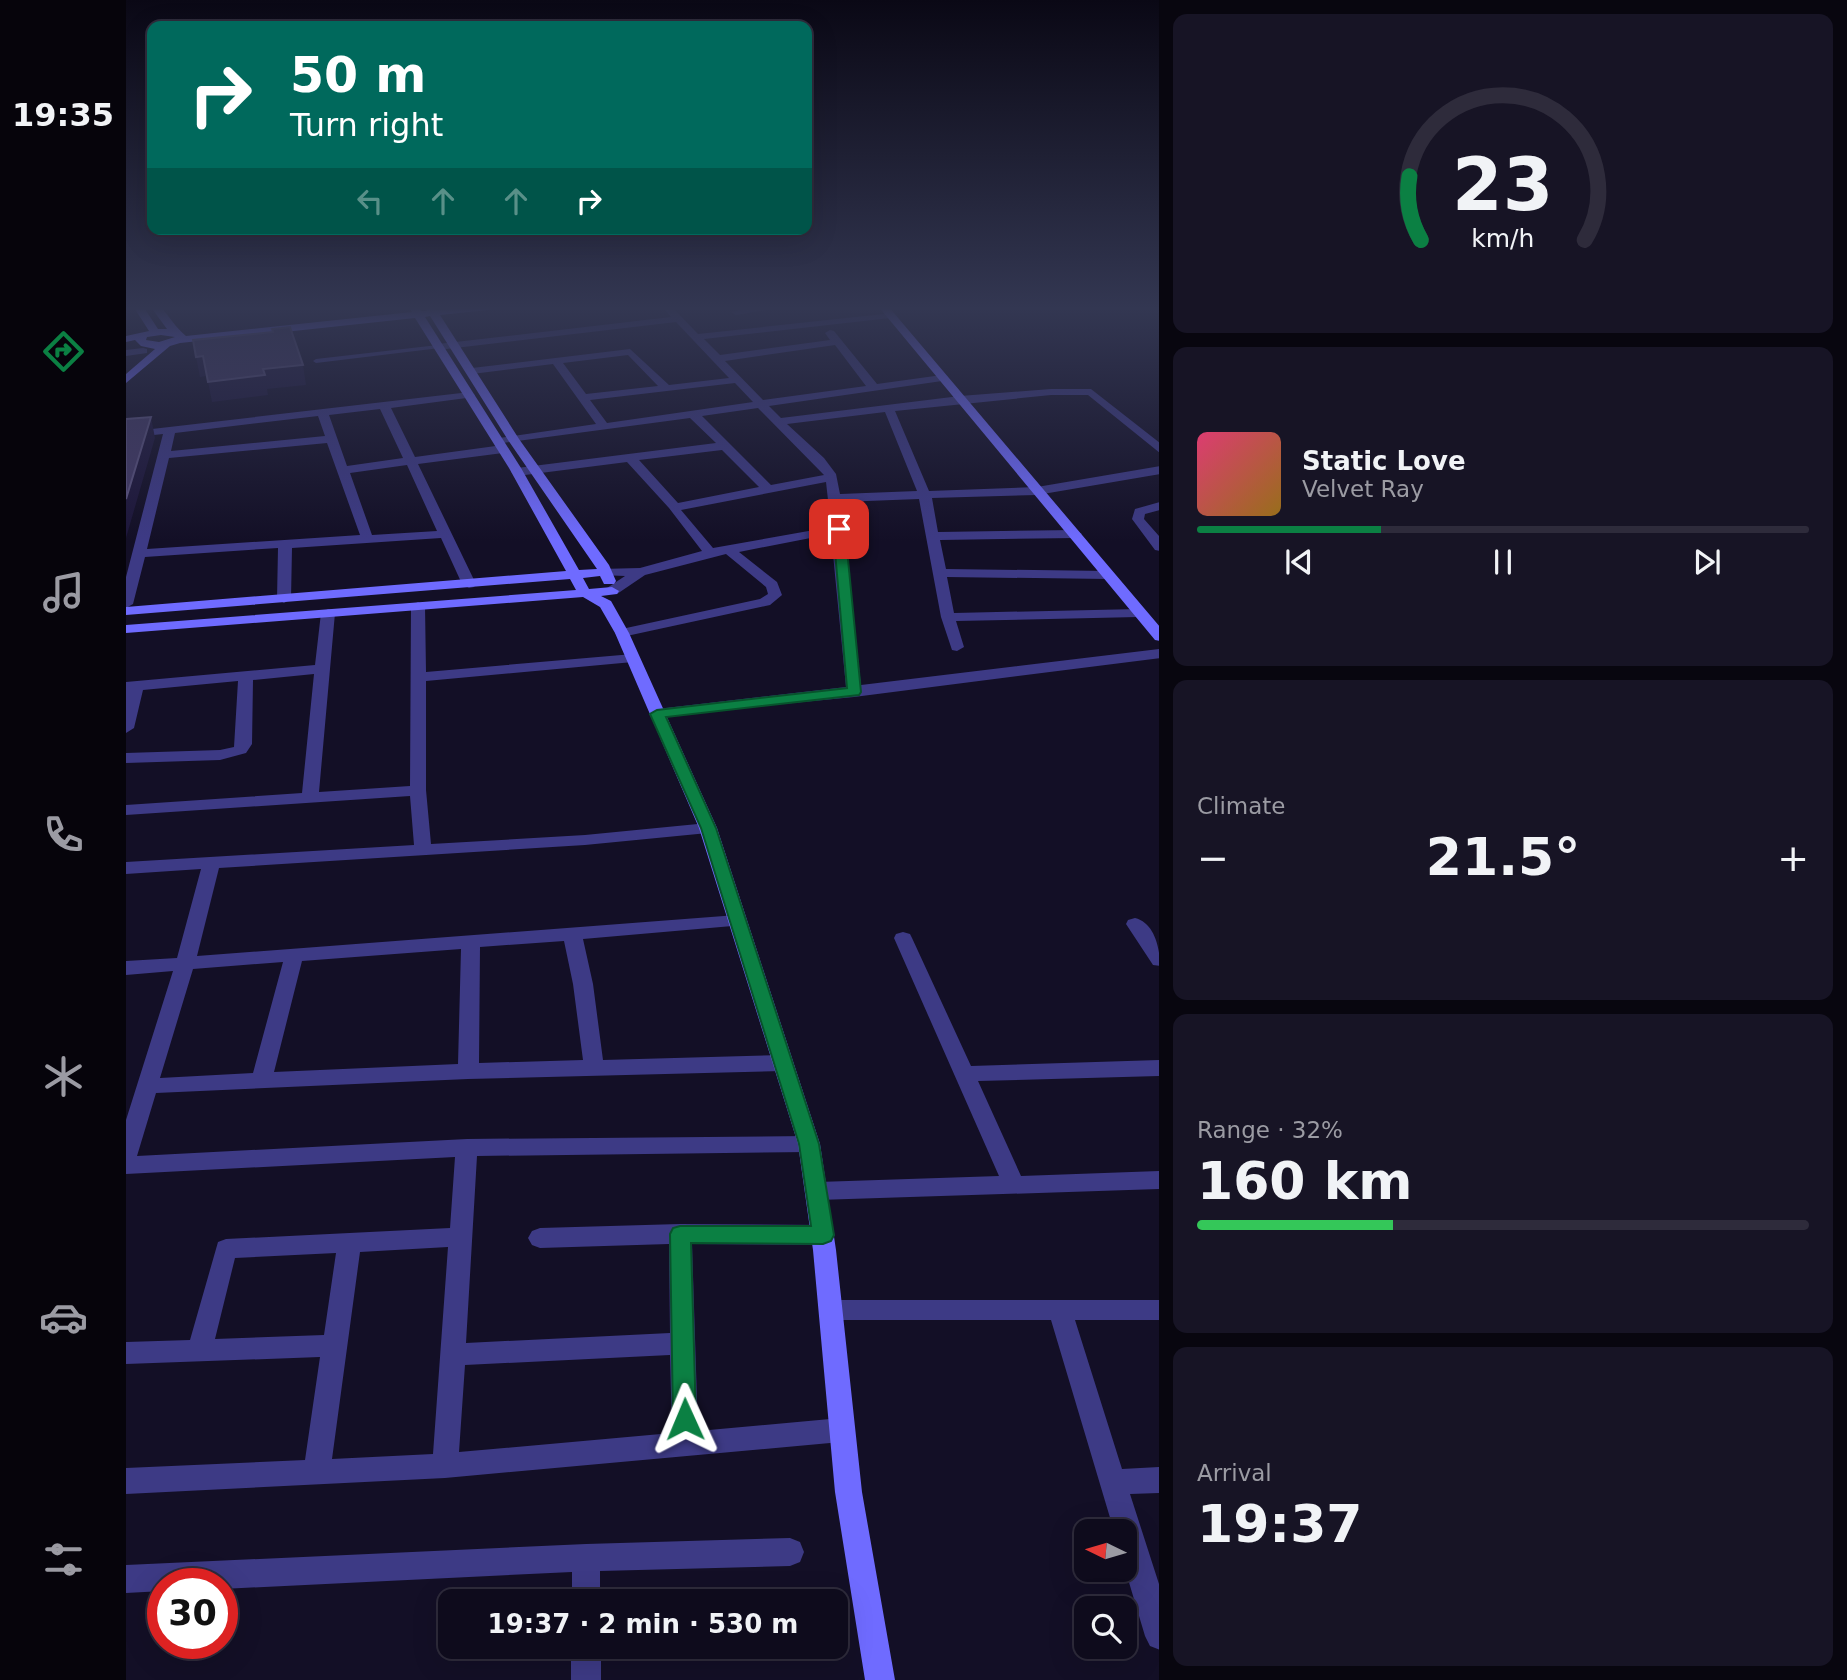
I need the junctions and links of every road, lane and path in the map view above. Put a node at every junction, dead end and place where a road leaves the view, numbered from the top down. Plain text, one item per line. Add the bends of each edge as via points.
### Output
1 (463, 384) edge
2 (480, 384) edge
3 (573, 384) edge
4 (663, 384) edge
5 (699, 384) edge
6 (741, 384) edge
7 (871, 384) edge
8 (901, 384) edge
9 (947, 384) edge
10 (667, 388) junction
11 (874, 388) junction
12 (470, 395) junction
13 (583, 398) junction
14 (960, 400) junction
15 (760, 403) junction
16 (384, 405) junction
17 (889, 409) junction
18 (322, 412) junction
19 (694, 415) junction
20 (778, 422) junction
21 (604, 427) junction
22 (170, 431) junction
23 (126, 435) edge
24 (332, 439) junction
25 (514, 440) junction
26 (501, 445) junction
27 (722, 446) junction
28 (1159, 450) edge
29 (164, 455) junction
30 (630, 458) junction
31 (412, 462) junction
32 (343, 470) junction
33 (535, 470) junction
34 (1159, 470) edge
35 (517, 472) junction
36 (832, 477) junction
37 (768, 489) junction
38 (1037, 491) junction
39 (925, 496) junction
40 (835, 498) junction
41 (1159, 506) edge
42 (675, 507) junction
43 (1159, 526) edge
44 (1144, 528) junction
45 (839, 529) junction
46 (444, 534) junction
47 (1075, 534) junction
48 (933, 536) junction
49 (367, 538) junction
50 (285, 543) junction
51 (1159, 547) edge
52 (728, 550) junction
53 (141, 553) junction
54 (710, 553) junction
55 (605, 572) junction
56 (640, 572) junction
57 (940, 573) junction
58 (575, 575) junction
59 (1108, 575) junction
60 (469, 584) junction
61 (585, 593) junction
62 (609, 598) junction
63 (284, 599) junction
64 (126, 604) edge
65 (418, 606) junction
66 (126, 611) edge
67 (1138, 613) junction
68 (328, 614) junction
69 (948, 617) junction
70 (126, 629) edge
71 (622, 633) junction
72 (1159, 637) edge
73 (957, 647) dead end
74 (1159, 653) edge
75 (633, 658) junction
76 (324, 669) junction
77 (246, 677) junction
78 (416, 677) junction
79 (131, 687) edge
80 (854, 692) junction
81 (657, 714) junction
82 (126, 728) edge
83 (126, 758) edge
84 (418, 790) junction
85 (310, 797) junction
86 (126, 810) edge
87 (708, 828) junction
88 (423, 851) junction
89 (212, 862) junction
90 (126, 868) edge
91 (737, 921) junction
92 (1135, 924) dead end
93 (572, 933) junction
94 (903, 939) dead end
95 (471, 942) junction
96 (294, 956) junction
97 (1159, 960) edge
98 (185, 964) junction
99 (126, 968) edge
100 (783, 1063) junction
101 (1159, 1068) edge
102 (594, 1069) junction
103 (468, 1072) junction
104 (966, 1074) junction
105 (262, 1080) junction
106 (146, 1086) junction
107 (809, 1144) junction
108 (467, 1148) junction
109 (126, 1155) edge
110 (126, 1165) edge
111 (1159, 1180) edge
112 (1013, 1183) junction
113 (818, 1191) junction
114 (680, 1234) junction
115 (823, 1235) junction
116 (460, 1237) junction
117 (540, 1238) dead end
118 (349, 1243) junction
119 (832, 1310) junction
120 (1060, 1310) junction
121 (1159, 1310) edge
122 (683, 1343) junction
123 (335, 1346) junction
124 (200, 1349) junction
125 (126, 1353) edge
126 (451, 1354) junction
127 (841, 1430) junction
128 (685, 1444) junction
129 (445, 1466) junction
130 (317, 1472) junction
131 (126, 1480) edge
132 (1159, 1480) edge
133 (1113, 1482) junction
134 (790, 1552) dead end
135 (586, 1558) junction
136 (126, 1579) edge
137 (586, 1589) edge
138 (1159, 1636) edge
139 (586, 1659) edge
140 (586, 1680) edge
141 (880, 1680) edge

1 - 12 street
2 - 25 street
3 - 13 street
4 - 10 street
5 - 10 street
6 - 15 street
7 - 11 street
8 - 11 street
9 - 14 street
10 - 13 street
11 - 15 street
12 - 16 street
12 - 26 street
13 - 21 street
14 - 17 street
14 - 28 street via 1091,391
14 - 38 street
15 - 19 street
15 - 20 street
16 - 18 street
16 - 31 street
17 - 20 street
17 - 39 street
18 - 22 street
18 - 24 street
19 - 21 street
19 - 27 street
20 - 36 street
21 - 25 street
22 - 23 street
22 - 29 street
24 - 29 street
24 - 32 street
25 - 26 street
25 - 33 street
26 - 31 street
26 - 35 street
27 - 30 street
27 - 37 street
29 - 53 street
30 - 33 street
30 - 42 street
31 - 32 street
31 - 46 street
32 - 49 street
33 - 35 street
33 - 55 street
34 - 38 street
35 - 58 street
36 - 37 street
36 - 40 street
37 - 42 street
38 - 39 street
38 - 47 street
39 - 40 street
39 - 48 street
40 - 45 street
41 - 44 street via 1139,512
42 - 54 street
43 - 44 street
44 - 51 street
45 - 52 street
45 - 80 street
46 - 49 street
46 - 60 street
47 - 48 street
47 - 59 street
48 - 57 street
49 - 50 street
50 - 53 street
50 - 63 street
52 - 54 street
52 - 71 street via 772,585 775,595 765,602
53 - 64 street
54 - 56 street
55 - 56 street
55 - 58 street
55 - 62 street
56 - 62 street
57 - 59 street
57 - 69 street
58 - 60 street
58 - 61 street
59 - 67 street
60 - 63 street
61 - 62 street
61 - 65 street
62 - 71 street
63 - 66 street
65 - 68 street
65 - 78 street
67 - 69 street
67 - 72 street
68 - 70 street
68 - 76 street
69 - 73 street
71 - 75 street
74 - 80 street
75 - 78 street
75 - 81 street
76 - 77 street
76 - 85 street
77 - 79 street
77 - 83 street via 240,750 220,755
78 - 84 street
79 - 82 street
80 - 81 street
81 - 87 street
84 - 85 street
84 - 88 street
85 - 86 street
87 - 88 street
87 - 91 street
88 - 89 street
89 - 90 street
89 - 98 street
91 - 93 street
91 - 100 street
92 - 97 street
93 - 95 street
93 - 102 street
94 - 104 street
95 - 96 street
95 - 103 street
96 - 98 street
96 - 105 street
98 - 99 street
98 - 106 street
100 - 102 street
100 - 107 street
101 - 104 street
102 - 103 street
103 - 105 street
104 - 112 street
105 - 106 street
106 - 109 street
107 - 108 street
107 - 113 street
108 - 110 street
108 - 116 street
111 - 112 street
112 - 113 street
113 - 115 street
114 - 115 street
114 - 117 street
114 - 122 street
115 - 119 street
116 - 118 street
116 - 126 street
118 - 123 street
118 - 124 street via 226,1249
119 - 120 street
119 - 127 street
120 - 121 street
120 - 133 street
122 - 126 street
122 - 128 street
123 - 124 street
123 - 130 street
124 - 125 street
126 - 129 street
127 - 128 street
127 - 141 street
128 - 129 street
129 - 130 street
130 - 131 street
132 - 133 street
133 - 138 street
134 - 135 street
135 - 136 street
135 - 137 street
139 - 140 street

